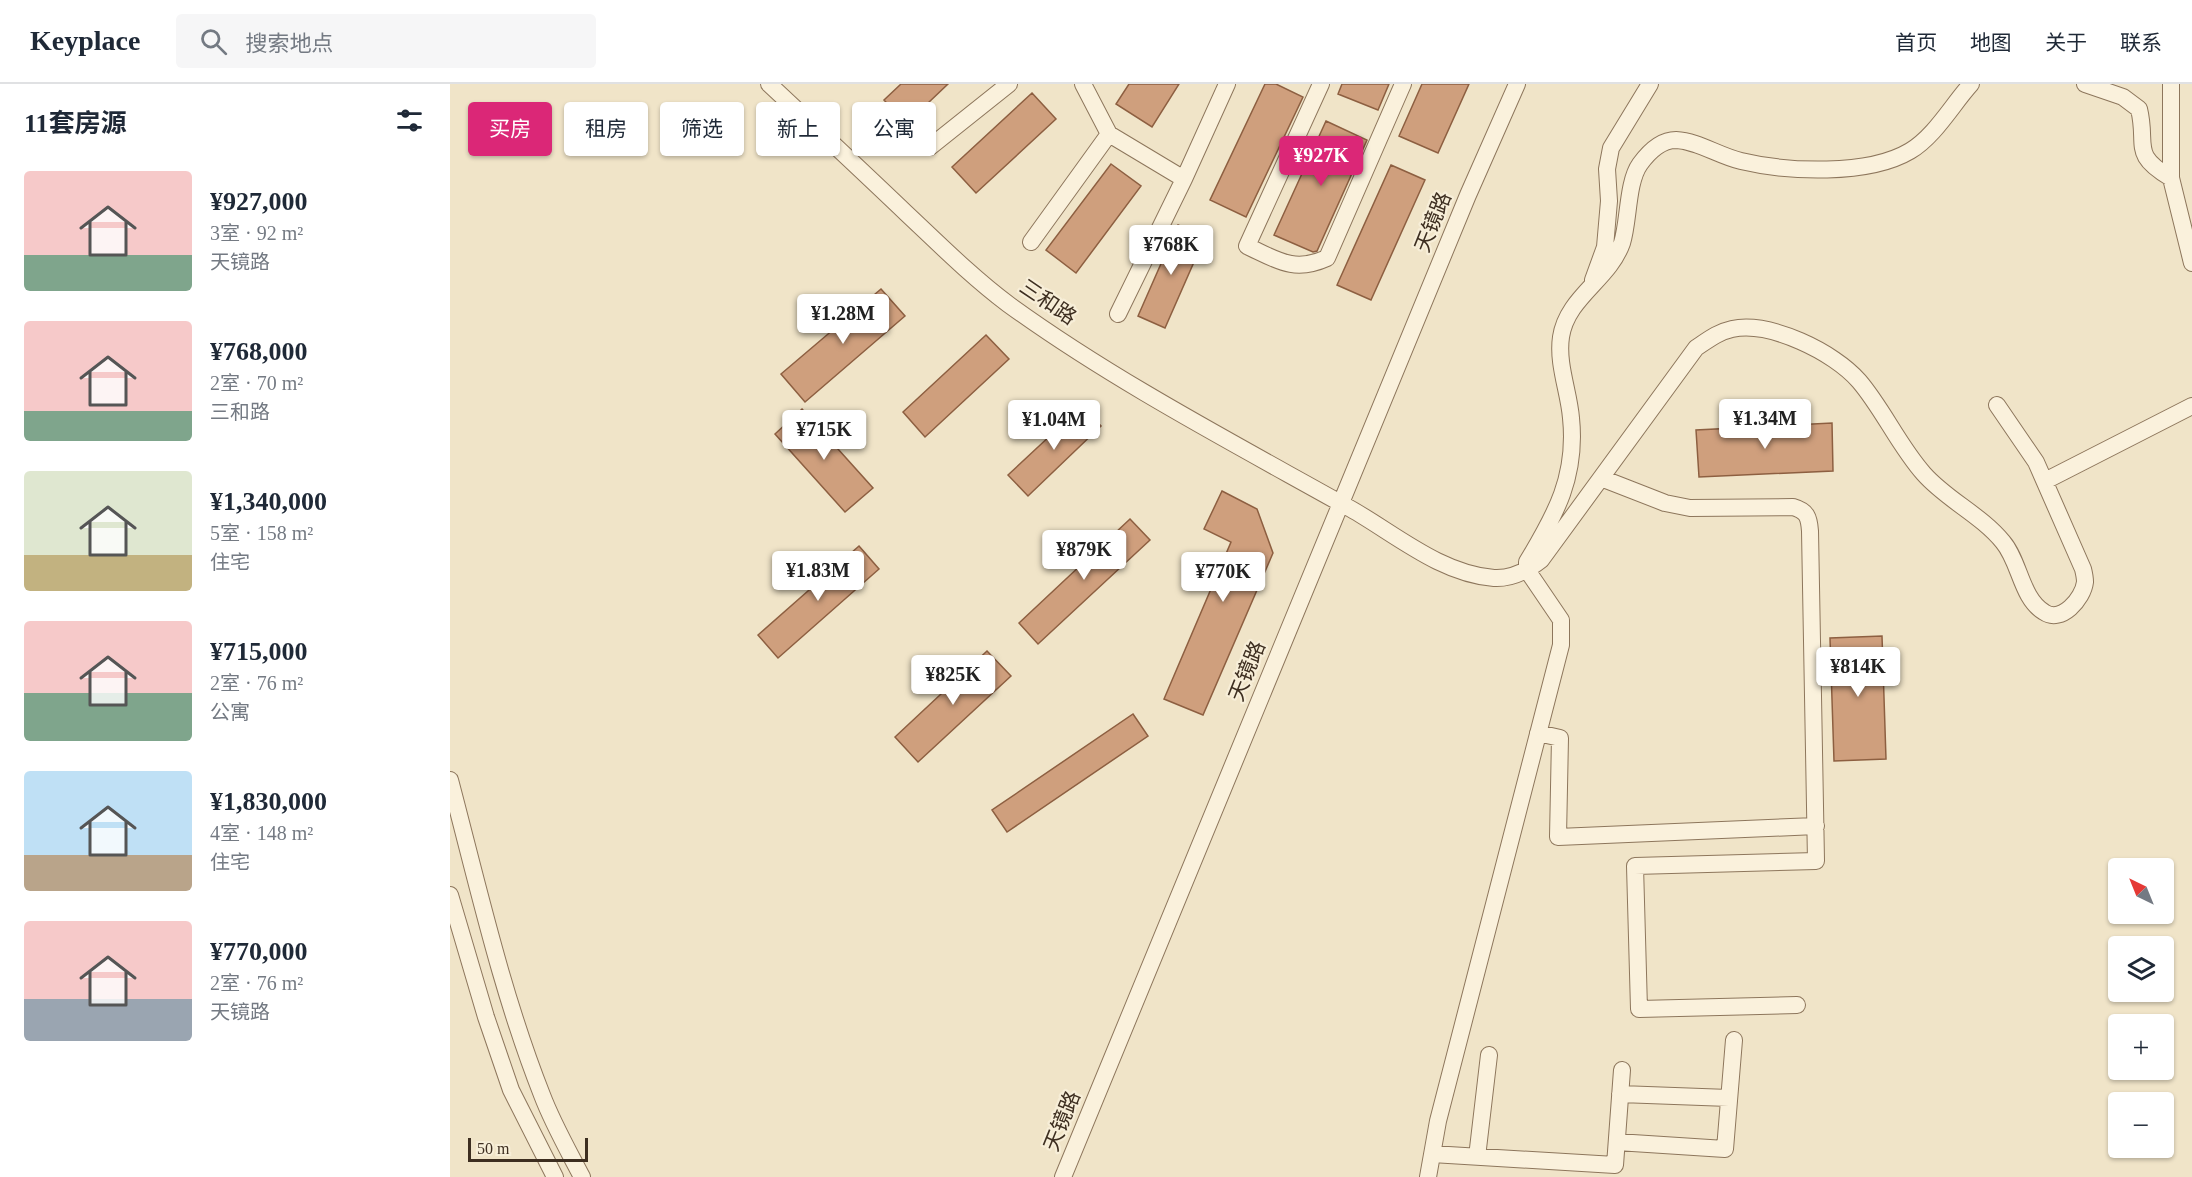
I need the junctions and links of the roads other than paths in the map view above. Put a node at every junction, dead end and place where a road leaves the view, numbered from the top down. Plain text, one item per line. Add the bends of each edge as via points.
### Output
1 (769, 84) edge
2 (1009, 84) edge
3 (1083, 84) edge
4 (1227, 84) edge
5 (1321, 84) edge
6 (1403, 84) edge
7 (1517, 84) edge
8 (1650, 84) edge
9 (1971, 84) edge
10 (2085, 84) edge
11 (2171, 84) edge
12 (1109, 134) junction
13 (936, 142) edge
14 (2171, 178) junction
15 (1184, 179) junction
16 (1031, 242) dead end
17 (2192, 263) edge
18 (1591, 287) junction
19 (1118, 314) dead end
20 (1997, 405) dead end
21 (2192, 406) edge
22 (1601, 478) junction
23 (2045, 481) junction
24 (1341, 504) junction
25 (1527, 570) junction
26 (1538, 733) junction
27 (450, 780) edge
28 (1816, 826) junction
29 (450, 895) edge
30 (1797, 1005) dead end
31 (1734, 1040) dead end
32 (1489, 1055) dead end
33 (1622, 1070) dead end
34 (1620, 1094) junction
35 (1729, 1098) junction
36 (1617, 1142) junction
37 (1432, 1154) junction
38 (1477, 1157) junction
39 (555, 1177) edge
40 (582, 1177) edge
41 (1063, 1177) edge
42 (1428, 1177) edge

1 - 24 street, 三和路 via 949,254 1007,303 1234,445
2 - 13 street
3 - 12 street
4 - 15 street
5 - 6 street via 1247,246 1289,266 1327,258
7 - 24 street, 天镜路
8 - 18 street via 1611,148 1605,247
9 - 18 street via 1923,141 1909,152 1875,163 1831,170 1787,166 1741,161 1682,141 1663,142 1638,166 1622,242 1615,260
10 - 14 street via 2115,94 2139,109 2142,152 2151,165
11 - 14 street
12 - 15 street
12 - 16 street
14 - 17 street
15 - 19 street
18 - 25 street via 1569,315 1561,338 1571,418 1569,478 1527,562
20 - 23 street
21 - 23 street
22 - 23 street via 1696,348 1714,335 1753,327 1808,345 1858,380 1924,474 1988,525 2005,544 2035,604 2044,613 2055,616 2067,611 2079,598 2085,582 2073,541
22 - 25 street via 1541,560
22 - 28 street via 1665,503 1690,508 1793,507 1808,515
24 - 25 street, 三和路 via 1457,569 1493,578
24 - 41 street, 天镜路
25 - 26 street via 1557,612 1563,631
26 - 28 street via 1560,738 1558,837
26 - 37 street
27 - 40 street via 510,1003 542,1098
28 - 30 street via 1816,861 1635,866 1640,1010
29 - 39 street via 511,1090
31 - 35 street
32 - 38 street
33 - 34 street
34 - 35 street
34 - 36 street
35 - 36 street via 1725,1149
36 - 38 street via 1615,1165
37 - 38 street
37 - 42 street

